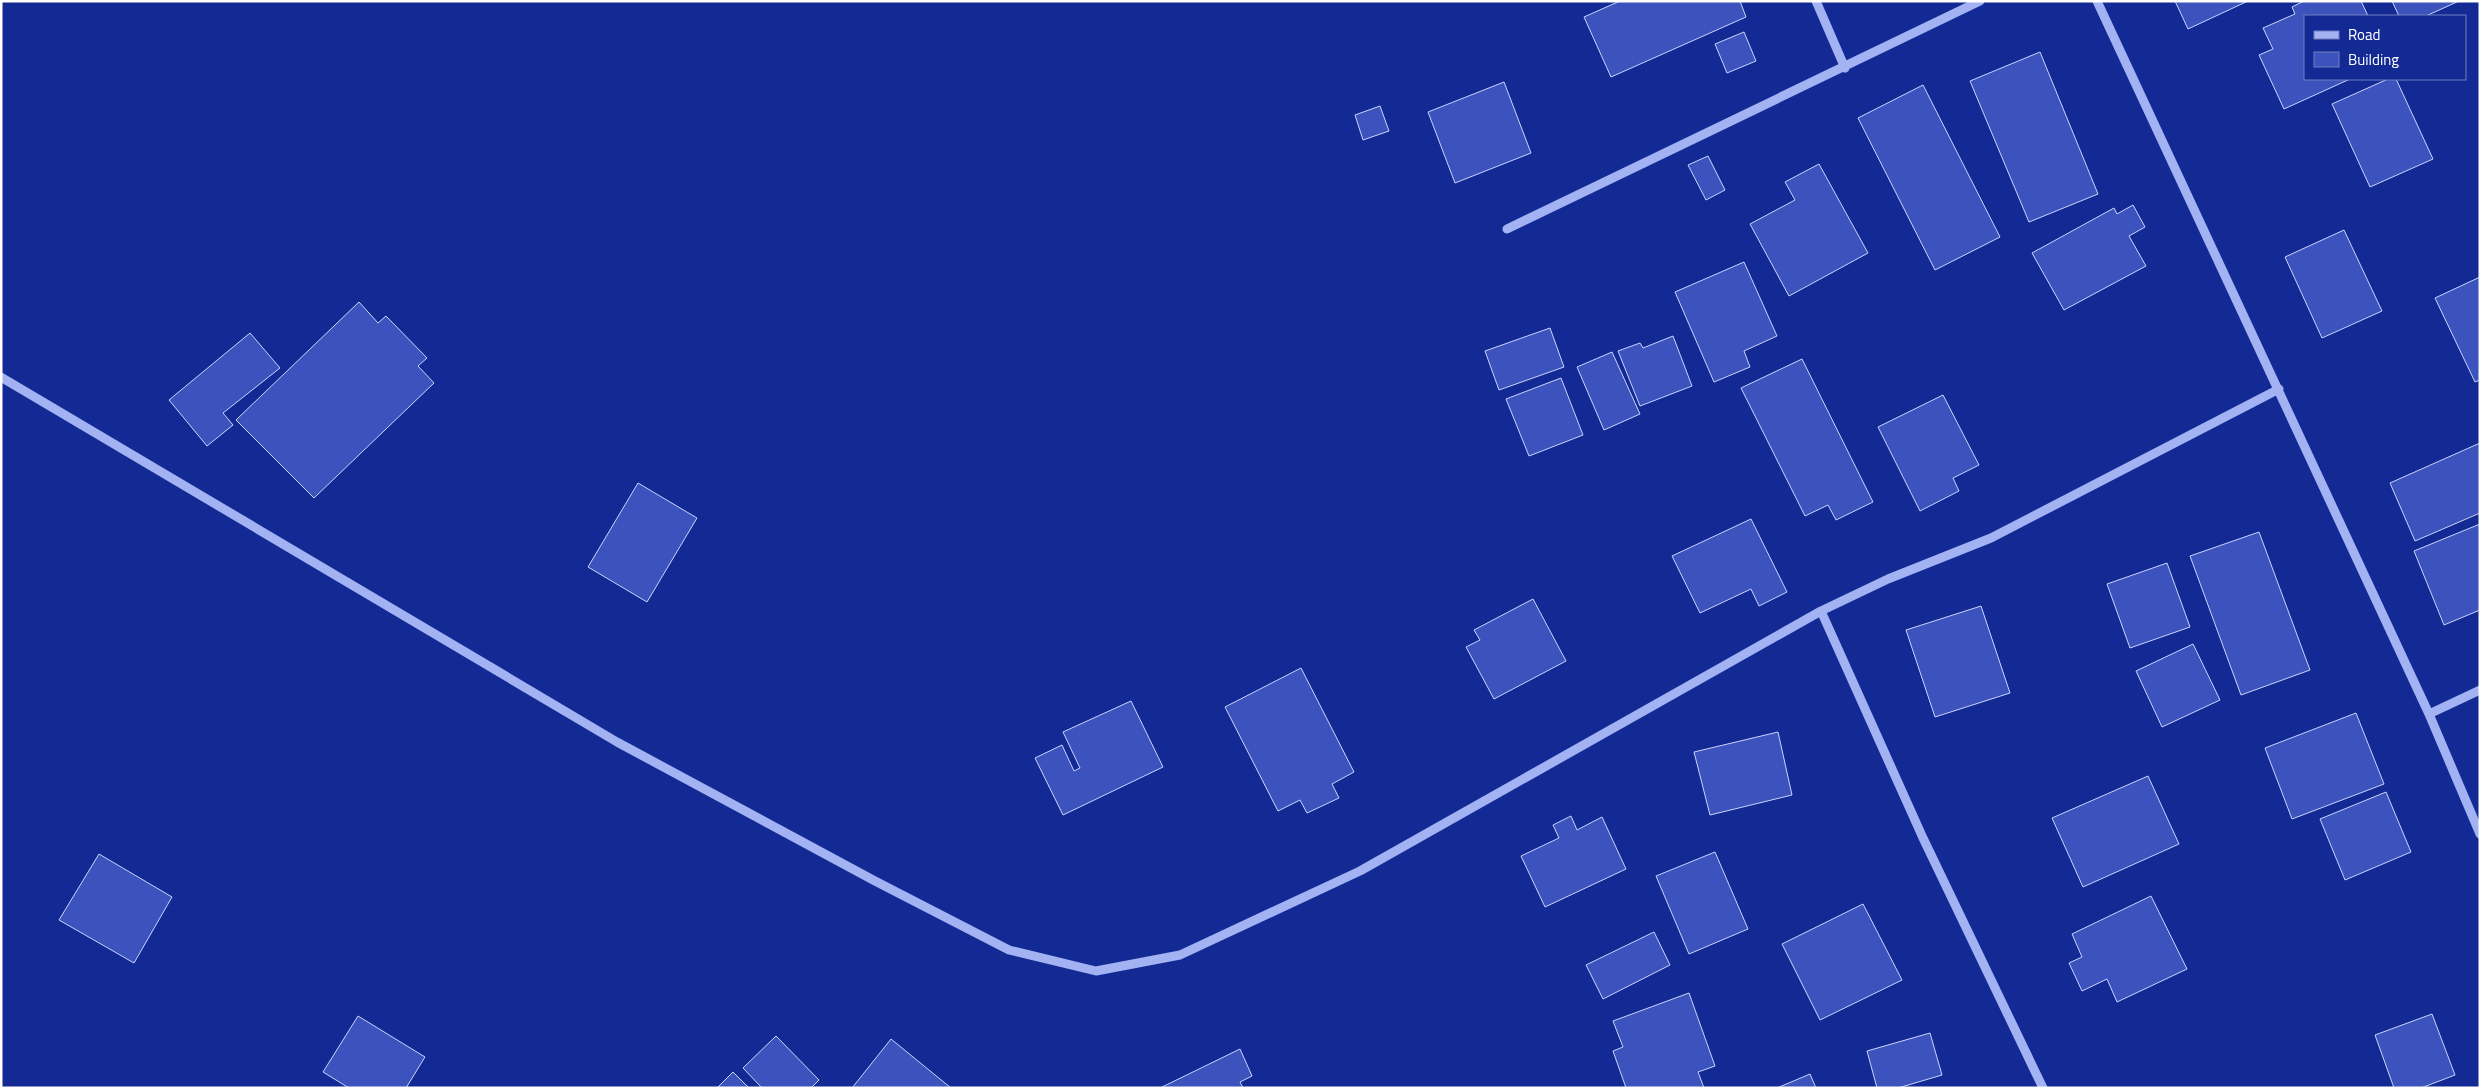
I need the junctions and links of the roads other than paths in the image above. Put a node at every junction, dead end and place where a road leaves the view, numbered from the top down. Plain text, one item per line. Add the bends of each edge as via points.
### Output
1 (1816, 1) edge
2 (1980, 1) edge
3 (2097, 1) edge
4 (1844, 68) junction
5 (1507, 229) dead end
6 (1, 377) edge
7 (2279, 388) junction
8 (1821, 612) junction
9 (2480, 690) edge
10 (2429, 714) junction
11 (2480, 834) edge
12 (2042, 1088) edge

1 - 4 street
2 - 4 street
3 - 7 street
4 - 5 street
6 - 8 street via 617,742 1009,950 1096,971 1180,955 1360,871
7 - 8 street via 1991,538 1888,579
7 - 10 street
8 - 12 street via 1923,838
9 - 10 street
10 - 11 street

